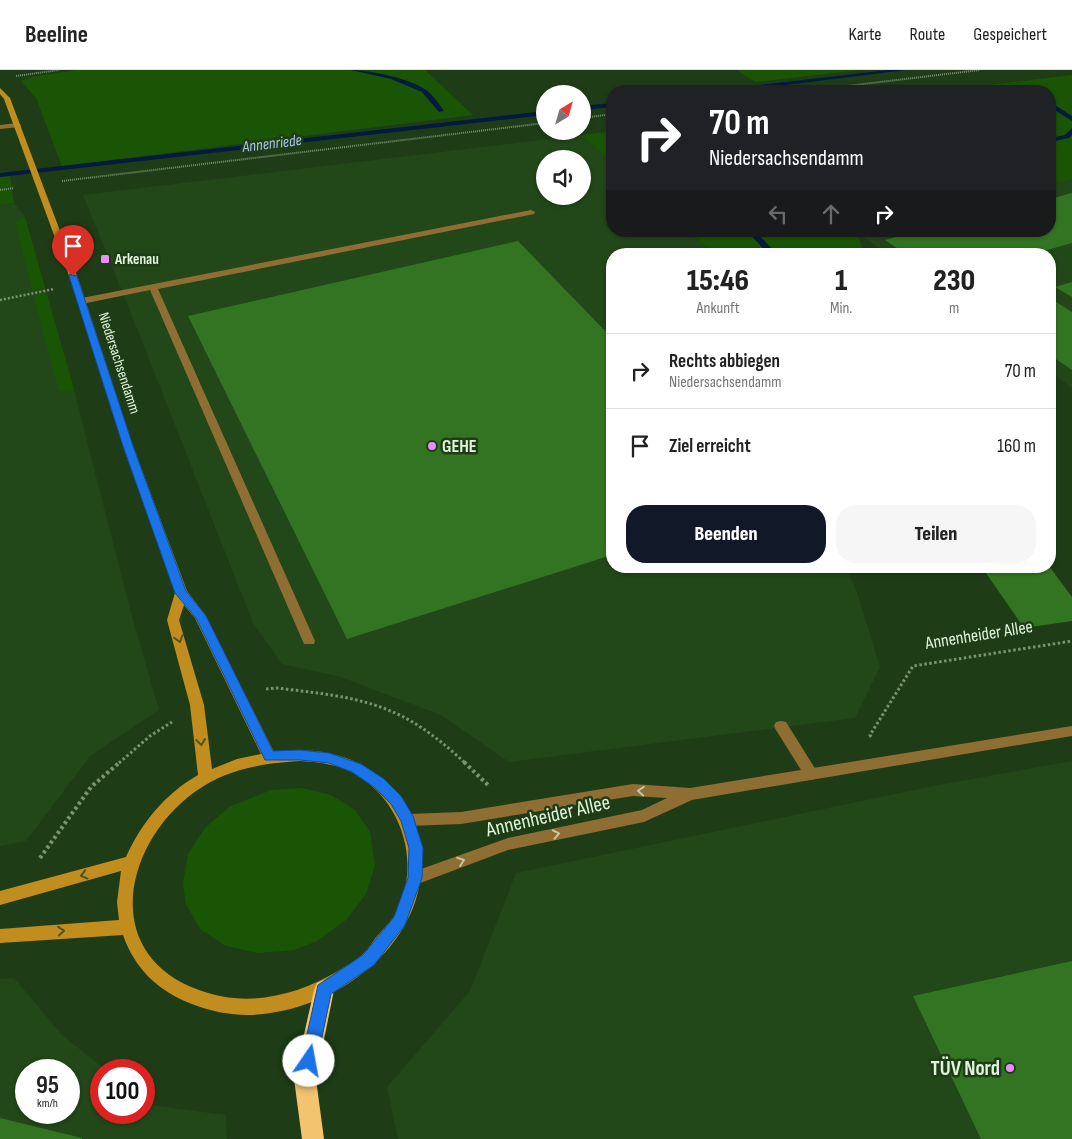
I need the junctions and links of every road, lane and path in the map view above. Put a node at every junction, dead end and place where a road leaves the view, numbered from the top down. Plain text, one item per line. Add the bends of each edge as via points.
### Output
1 (59, 70) edge
2 (980, 70) edge
3 (10, 76) dead end
4 (855, 85) edge
5 (0, 90) edge
6 (606, 115) edge
7 (591, 117) edge
8 (536, 124) edge
9 (17, 125) junction
10 (0, 127) edge
11 (40, 182) junction
12 (531, 212) dead end
13 (76, 284) junction
14 (153, 287) junction
15 (0, 300) edge
16 (82, 301) junction
17 (181, 593) junction
18 (309, 641) dead end
19 (1072, 641) edge
20 (238, 692) junction
21 (197, 705) junction
22 (780, 726) dead end
23 (1072, 731) edge
24 (269, 756) junction
25 (881, 763) junction
26 (811, 774) junction
27 (206, 778) junction
28 (690, 794) junction
29 (506, 811) junction
30 (408, 820) junction
31 (130, 862) junction
32 (415, 878) junction
33 (16, 894) junction
34 (0, 898) edge
35 (126, 926) junction
36 (0, 936) edge
37 (324, 990) junction
38 (313, 1139) edge

1 - 3 path
2 - 4 path
5 - 9 main road, Niedersachsendamm
6 - 7 path
8 - 11 path
9 - 10 street
9 - 11 main road, Niedersachsendamm
11 - 13 main road, Niedersachsendamm
12 - 14 street
13 - 15 path
13 - 16 main road, Niedersachsendamm
14 - 16 street
14 - 18 street
16 - 17 main road, Niedersachsendamm via 128,446
17 - 20 main road, Niedersachsendamm via 200,616
17 -> 21 main road via 173,620
19 - 25 path, Annenheider Allee via 913,666 870,735
20 - 24 main road, Niedersachsendamm
20 - 29 path via 277,688 343,698 394,712 443,742 492,789
21 -> 27 main road
21 - 33 path via 150,736 91,787
22 - 26 street
23 - 25 street, Annenheider Allee
24 - 27 main road via 237,764
24 - 30 main road via 329,758 356,768 379,783 396,800
25 - 26 street, Annenheider Allee
26 - 28 street, Annenheider Allee
27 - 31 main road via 181,794 159,815
28 -> 29 street, Annenheider Allee via 633,790
32 -> 28 street, Annenheider Allee via 508,844 644,816
29 - 30 street, Annenheider Allee via 461,818
30 - 32 main road via 416,848
31 -> 33 main road
31 - 35 main road via 124,895
32 - 37 main road via 400,920 368,960
33 - 34 main road
36 -> 35 main road
35 - 37 main road via 142,960 170,986 204,1002 243,1008 284,1004
37 - 38 highway via 305,1079

